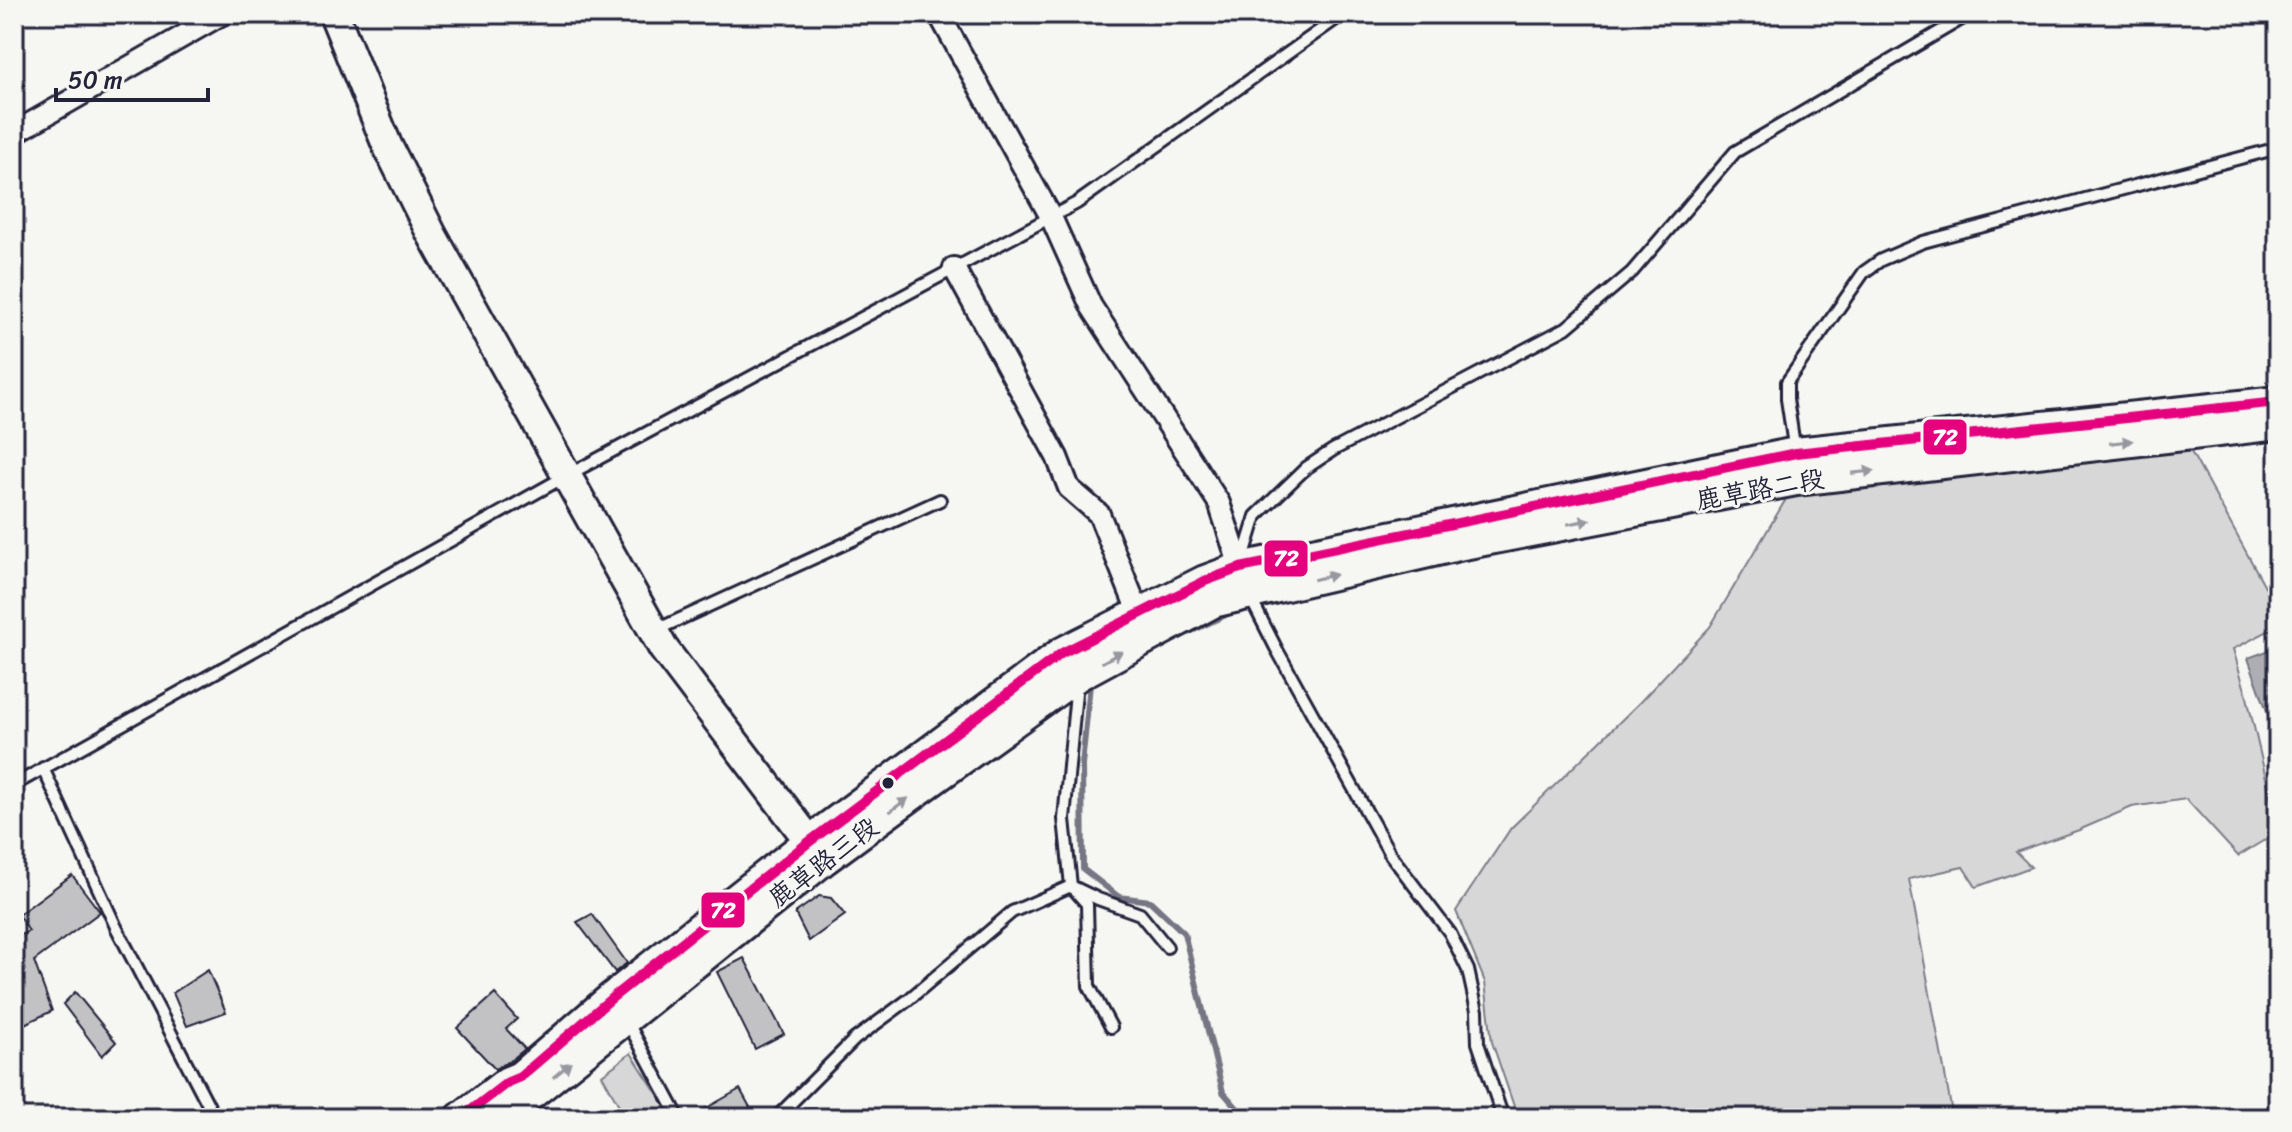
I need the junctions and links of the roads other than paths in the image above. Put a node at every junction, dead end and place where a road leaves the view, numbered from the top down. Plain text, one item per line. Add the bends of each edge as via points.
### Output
1 (222, 14) edge
2 (334, 14) edge
3 (939, 14) edge
4 (1343, 14) edge
5 (1970, 14) edge
6 (1956, 18) edge
7 (14, 133) edge
8 (2278, 148) edge
9 (1051, 217) junction
10 (954, 268) junction
11 (2278, 402) edge
12 (2278, 424) edge
13 (1796, 453) junction
14 (566, 476) junction
15 (940, 500) dead end
16 (1244, 582) junction
17 (1139, 614) junction
18 (654, 631) junction
19 (1070, 664) junction
20 (43, 768) junction
21 (14, 785) edge
22 (816, 851) junction
23 (1071, 886) junction
24 (1167, 947) dead end
25 (619, 1007) junction
26 (1111, 1027) dead end
27 (215, 1118) edge
28 (461, 1118) edge
29 (501, 1118) edge
30 (679, 1118) edge
31 (776, 1118) edge
32 (1503, 1118) edge

1 - 7 street
2 - 14 street via 387,145 432,235
3 - 9 street
4 - 9 lane
5 - 6 lane
6 - 16 lane via 1735,152 1632,272 1566,328 1306,468 1256,516
8 - 13 lane via 1923,242 1881,260 1864,272 1787,382
9 - 10 lane
9 - 16 street via 1091,306 1219,503
10 - 14 lane
10 - 17 street via 1069,488 1099,514
11 - 13 main road, 鹿草路二段
16 -> 12 main road, 鹿草路二段 via 1796,480
13 - 16 main road, 鹿草路二段
14 - 18 street
14 - 20 lane
15 - 18 lane
16 - 17 main road, 鹿草路三段 via 1205,581
19 -> 16 main road, 鹿草路三段 via 1213,602
16 - 32 lane via 1390,854 1450,933 1468,970 1478,1043
17 - 19 main road, 鹿草路三段
18 - 22 street
19 - 22 main road, 鹿草路三段
19 - 23 lane via 1064,819
20 - 21 lane
20 - 27 lane via 116,927
22 - 25 main road, 鹿草路三段
23 - 24 lane via 1140,914
23 - 26 lane via 1087,904 1089,986
23 - 31 lane via 1012,912 855,1039
25 - 28 main road, 鹿草路三段
29 -> 25 main road, 鹿草路三段
25 - 30 lane

